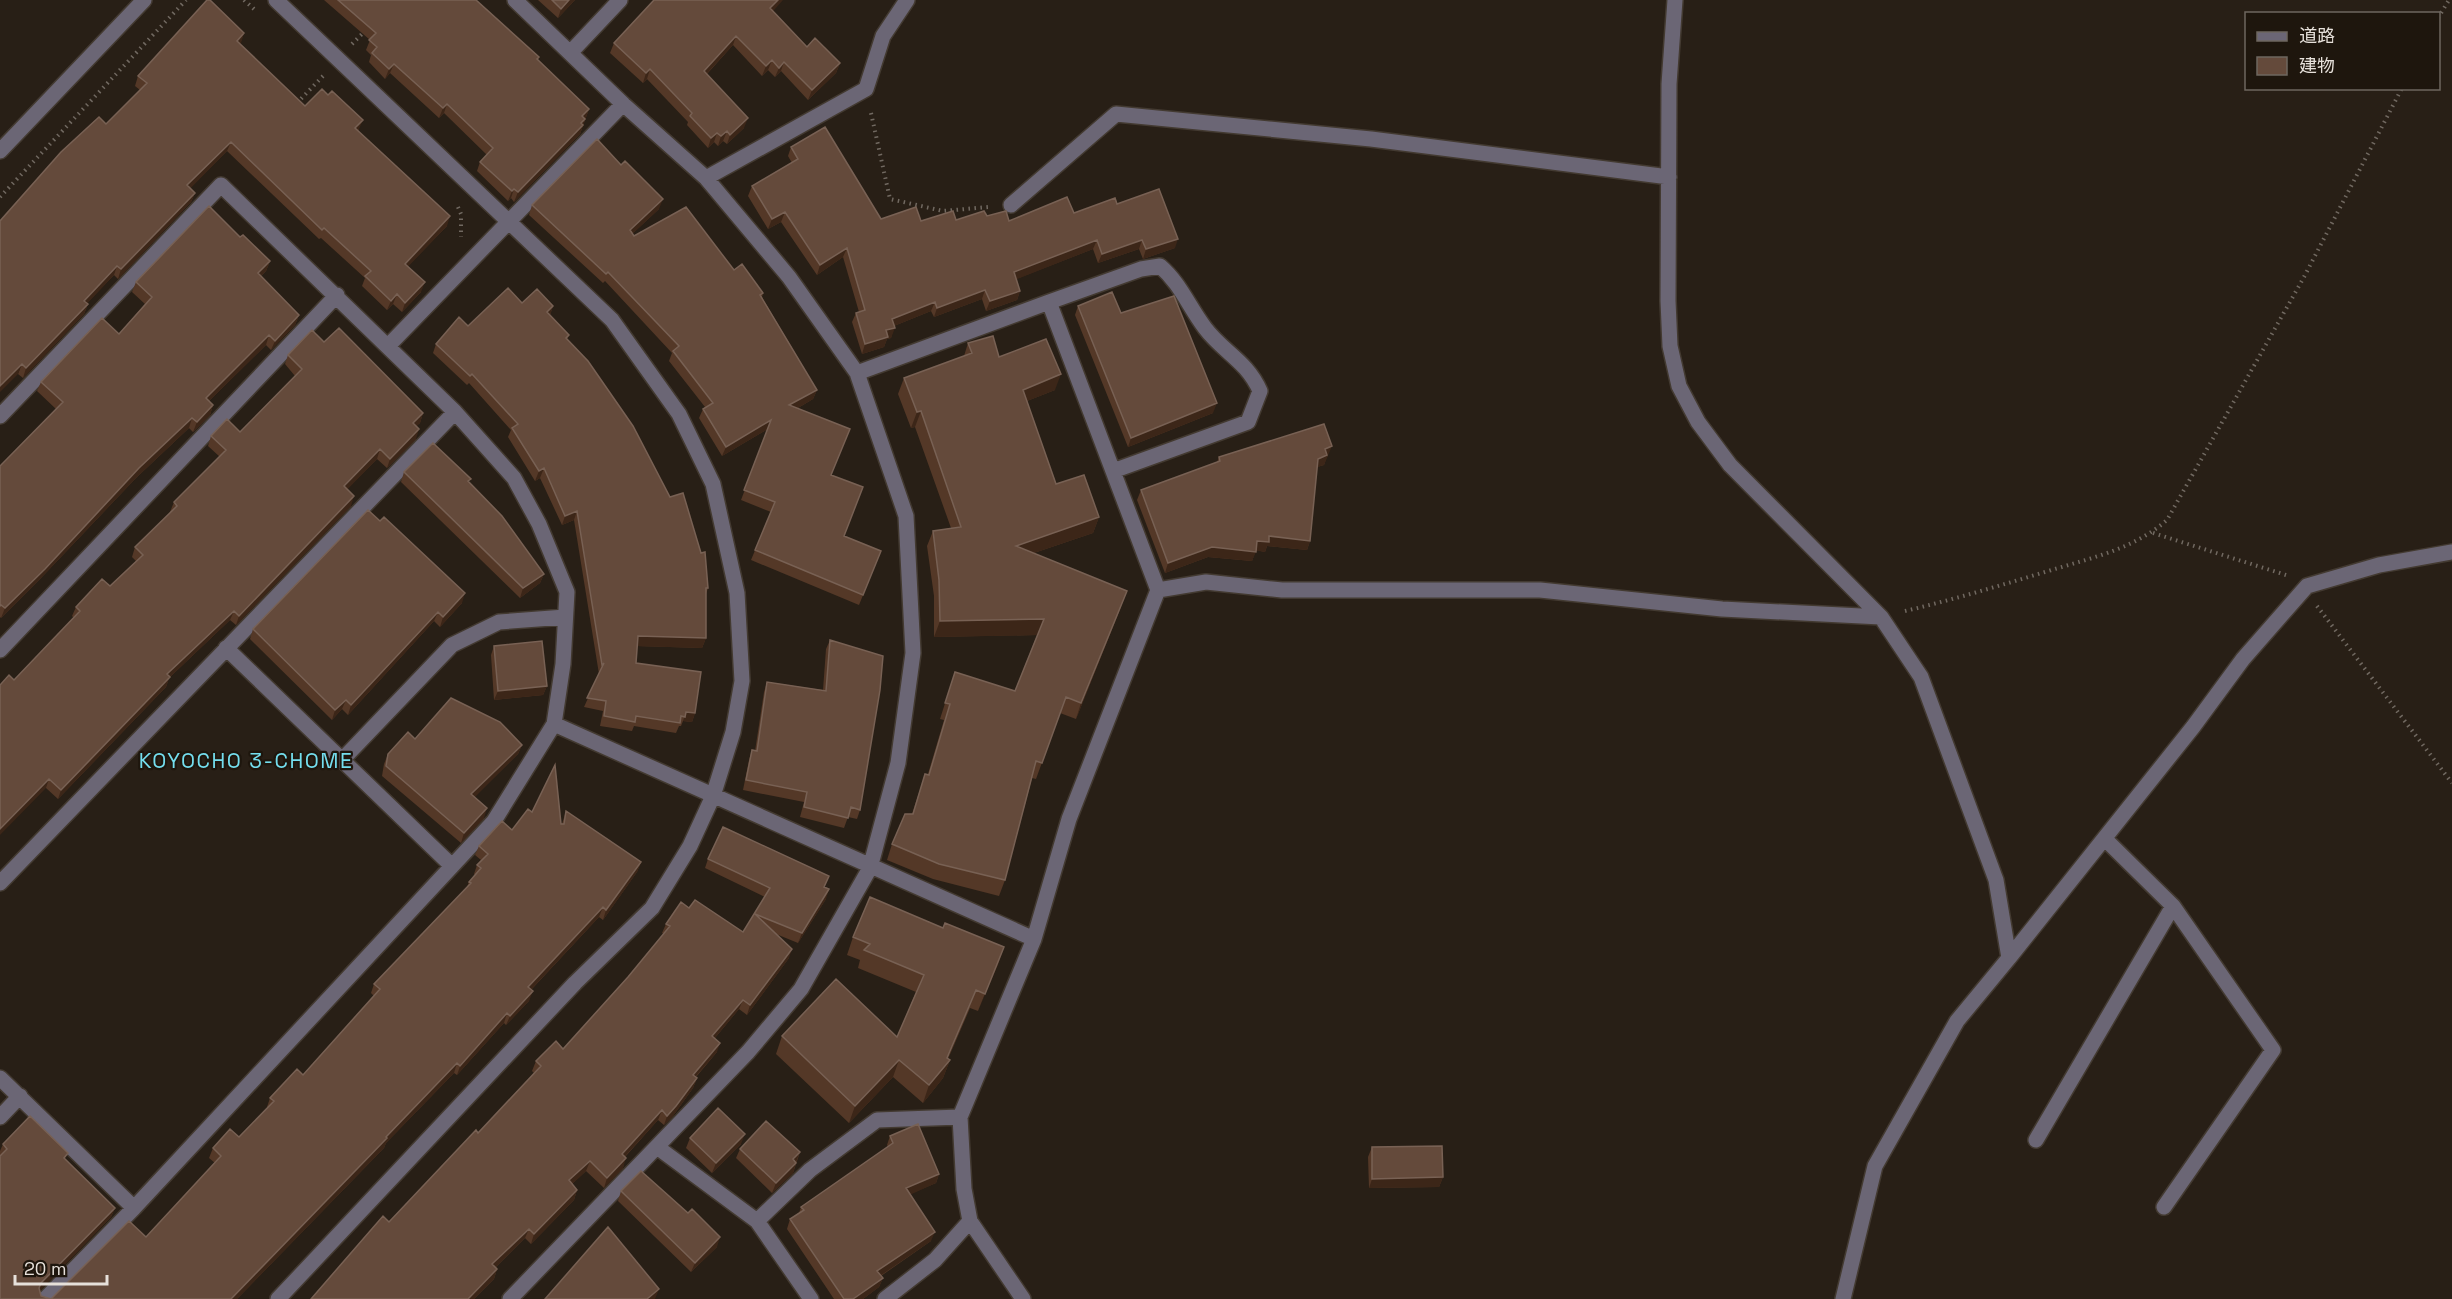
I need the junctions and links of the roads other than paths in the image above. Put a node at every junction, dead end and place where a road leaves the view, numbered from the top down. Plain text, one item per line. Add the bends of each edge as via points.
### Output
1 (144, 0) edge
2 (276, 0) edge
3 (515, 0) edge
4 (620, 0) edge
5 (907, 0) edge
6 (1675, 0) edge
7 (570, 53) junction
8 (623, 104) junction
9 (0, 151) edge
10 (1669, 177) junction
11 (706, 178) junction
12 (1011, 205) road end
13 (509, 225) junction
14 (337, 295) junction
15 (1050, 302) junction
16 (388, 346) junction
17 (857, 373) junction
18 (455, 412) junction
19 (0, 416) edge
20 (1113, 471) junction
21 (2452, 552) edge
22 (1158, 590) junction
23 (565, 617) junction
24 (1881, 617) junction
25 (226, 648) junction
26 (0, 650) edge
27 (554, 724) junction
28 (342, 760) junction
29 (713, 796) junction
30 (2105, 839) junction
31 (452, 866) junction
32 (870, 868) junction
33 (0, 883) edge
34 (2173, 906) junction
35 (1034, 939) junction
36 (2009, 958) junction
37 (0, 1078) edge
38 (20, 1096) junction
39 (0, 1117) edge
40 (960, 1117) junction
41 (2036, 1140) dead end
42 (657, 1147) junction
43 (2164, 1207) dead end
44 (135, 1208) junction
45 (757, 1221) junction
46 (970, 1221) junction
47 (45, 1299) edge
48 (278, 1299) edge
49 (510, 1299) edge
50 (812, 1299) edge
51 (885, 1299) edge
52 (1023, 1299) edge
53 (1843, 1299) edge

1 - 9 street
2 - 13 street
3 - 7 street
4 - 7 street
5 - 11 street via 883,36 866,89
6 - 10 street via 1669,84
7 - 8 street
8 - 11 street
8 - 13 street
10 - 12 street via 1371,139 1116,114
10 - 24 street via 1670,346 1679,387 1698,422 1730,465
11 - 17 street via 789,277
13 - 16 street
13 - 29 street via 612,320 679,414 713,484 737,593 742,681 734,732
14 - 16 street
14 - 19 street via 220,185
14 - 26 street
15 - 17 street
15 - 20 street
15 - 20 street via 1141,268 1160,266 1171,275 1206,329 1252,374 1260,391 1248,422
16 - 18 street
17 - 32 street via 906,516 913,653 898,763
18 - 23 street via 514,478 539,524 567,592
18 - 25 street
20 - 22 street
21 - 30 street via 2379,565 2307,586 2243,659
22 - 24 street via 1206,582 1282,590 1540,590 1722,609
22 - 35 street via 1069,819
23 - 27 street
23 - 28 street via 499,622 452,645
24 - 36 street via 1921,677 1996,880
25 - 28 street
25 - 33 street
27 - 29 street
27 - 31 street via 494,821
28 - 31 street
29 - 32 street
29 - 48 street via 690,846 652,908 575,983
30 - 34 street
30 - 36 street
31 - 44 street
32 - 35 street
32 - 42 street via 801,989 748,1052
34 - 41 street
34 - 43 street via 2273,1050
35 - 40 street
36 - 53 street via 1957,1022 1875,1166
37 - 38 street
38 - 39 street
38 - 44 street
40 - 45 street via 877,1120 810,1170
40 - 46 street
42 - 45 street
42 - 49 street
44 - 47 street
45 - 50 street
46 - 51 street via 935,1260
46 - 52 street

